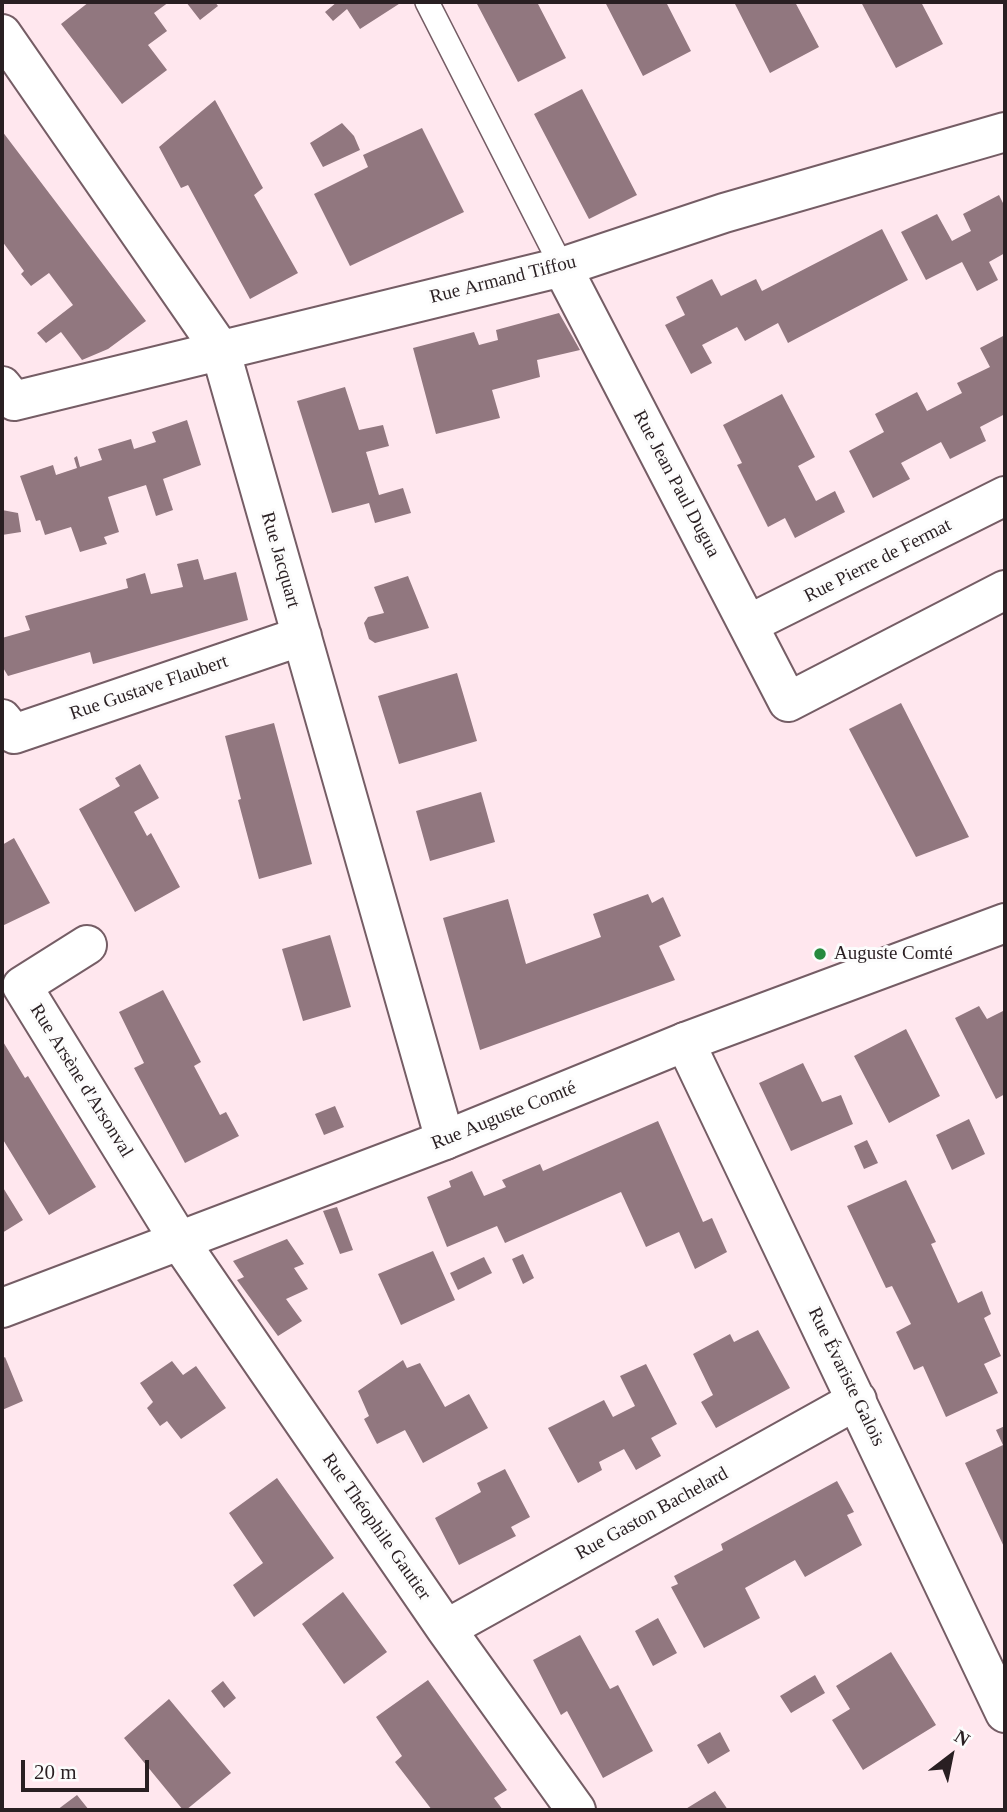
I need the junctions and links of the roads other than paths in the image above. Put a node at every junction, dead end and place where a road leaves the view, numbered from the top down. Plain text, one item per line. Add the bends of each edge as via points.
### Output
1 (427, 2) edge
2 (2, 34) edge
3 (1005, 132) edge
4 (562, 267) junction
5 (220, 349) junction
6 (2, 386) edge
7 (1005, 496) edge
8 (1005, 590) edge
9 (749, 624) junction
10 (302, 636) junction
11 (2, 719) edge
12 (1005, 923) edge
13 (87, 945) dead end
14 (685, 1042) junction
15 (445, 1140) junction
16 (180, 1242) junction
17 (2, 1308) edge
18 (857, 1400) junction
19 (446, 1629) junction
20 (1005, 1713) edge
21 (576, 1810) edge

1 - 4 lane
2 - 5 street, Rue Jacquart
3 - 4 street, Rue Armand Tiffou via 723,213
4 - 5 street, Rue Armand Tiffou
4 - 9 street, Rue Jean Paul Dugua
5 - 6 street, Rue Armand Tiffou via 14,401
5 - 10 street, Rue Jacquart
7 - 9 street, Rue Pierre de Fermat
8 - 9 street, Rue Jean Paul Dugua via 788,702
10 - 11 street, Rue Gustave Flaubert via 14,734
10 - 15 street, Rue Jacquart
12 - 14 street, Rue Auguste Comté
13 - 16 street, Rue Arsène d'Arsonval via 22,986
14 - 15 street, Rue Auguste Comté
14 - 18 street, Rue Évariste Galois
15 - 16 street, Rue Auguste Comté
16 - 17 street, Rue Auguste Comté
16 - 19 street, Rue Théophile Gautier
18 - 19 street, Rue Gaston Bachelard
18 - 20 street, Rue Évariste Galois
19 - 21 street, Rue Théophile Gautier

